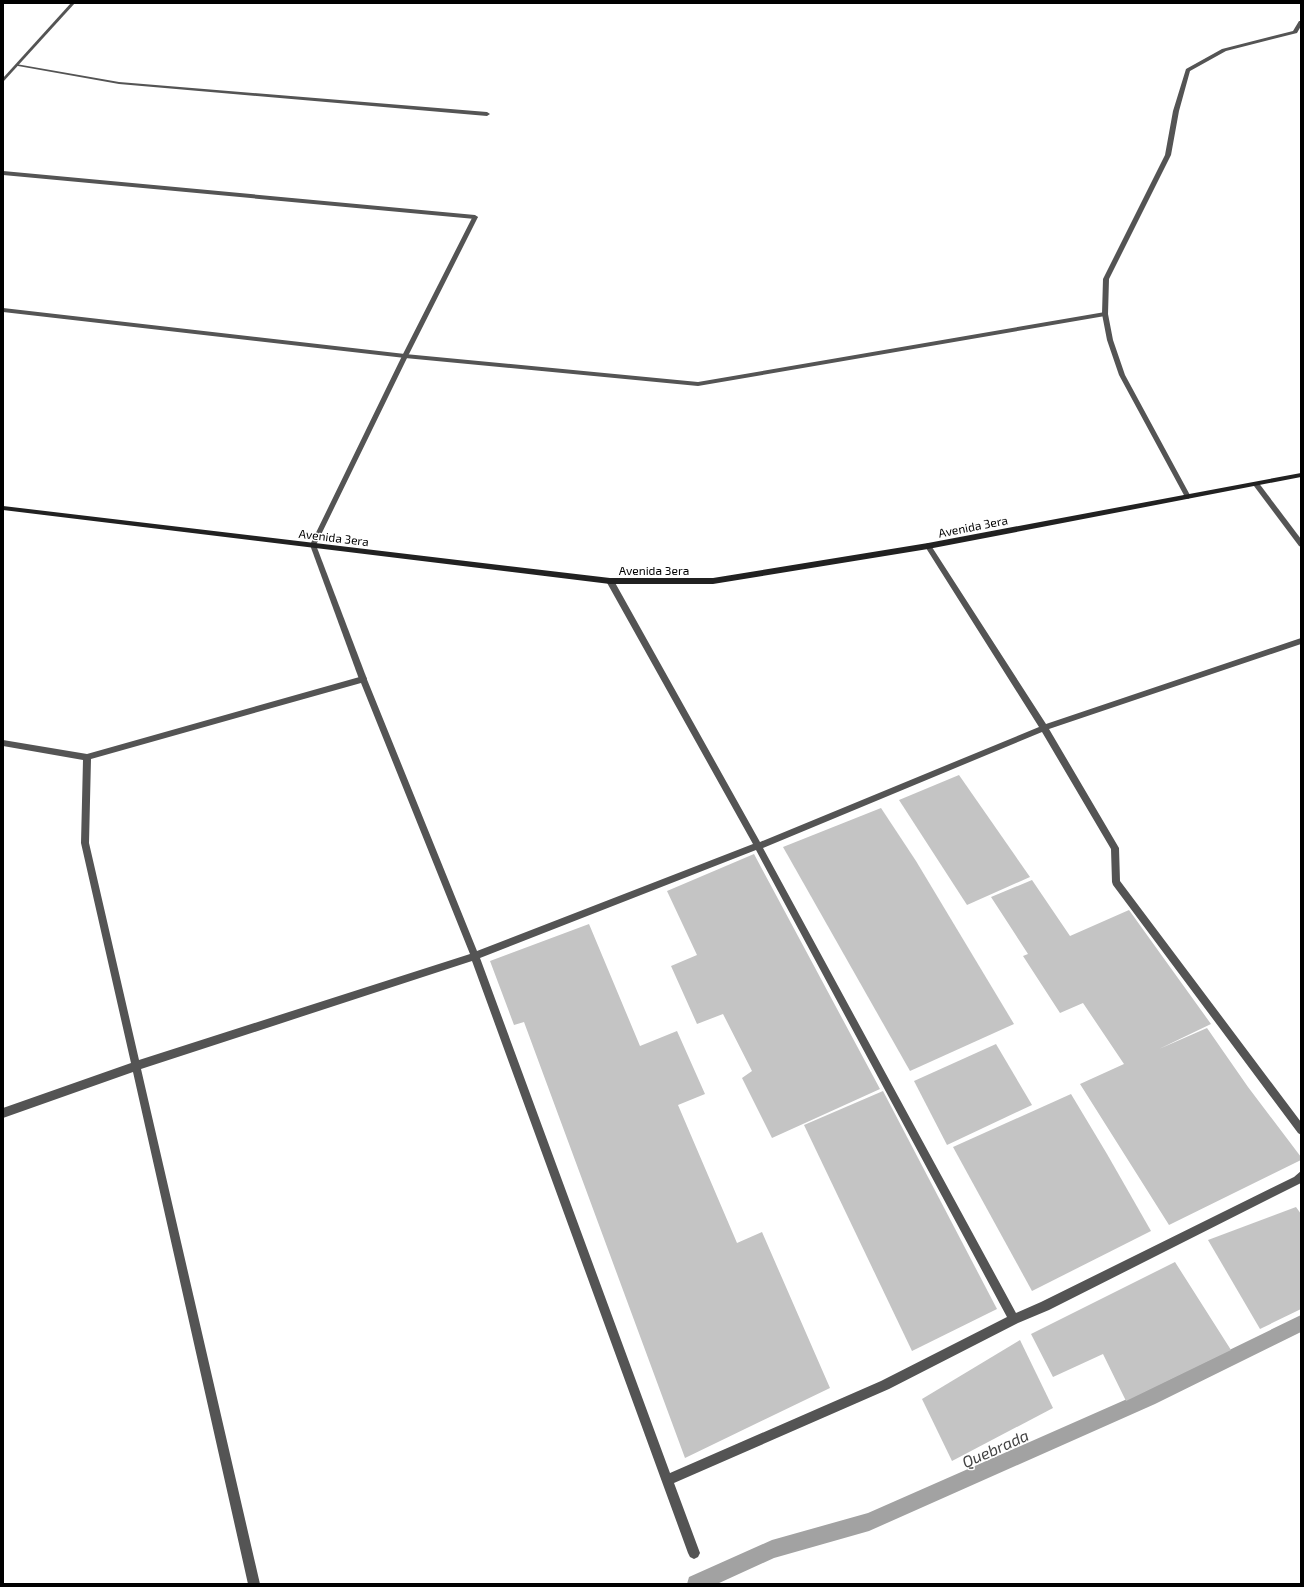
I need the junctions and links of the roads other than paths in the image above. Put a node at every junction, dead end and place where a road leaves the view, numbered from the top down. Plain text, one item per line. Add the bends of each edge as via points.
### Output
1 (73, 3) edge
2 (1301, 22) edge
3 (18, 65) junction
4 (3, 81) edge
5 (487, 114) dead end
6 (3, 174) edge
7 (3, 310) edge
8 (1105, 314) junction
9 (405, 356) junction
10 (1301, 475) edge
11 (1256, 484) junction
12 (1188, 497) junction
13 (3, 508) edge
14 (1301, 544) edge
15 (313, 546) junction
16 (928, 546) junction
17 (610, 581) junction
18 (1301, 641) edge
19 (363, 679) junction
20 (1044, 728) junction
21 (3, 742) edge
22 (87, 757) junction
23 (758, 846) junction
24 (475, 956) junction
25 (136, 1066) junction
26 (3, 1113) edge
27 (1301, 1130) edge
28 (1301, 1176) edge
29 (1014, 1319) junction
30 (667, 1480) junction
31 (694, 1553) dead end
32 (254, 1584) edge

1 - 3 street
2 - 8 street via 1295,32 1224,50 1188,70 1176,111 1168,155 1106,279
3 - 4 street
3 - 5 street via 119,84
6 - 9 street via 476,217
7 - 9 street
8 - 9 street via 698,384
8 - 12 street via 1110,340 1122,375
9 - 15 street
10 - 11 street, Avenida 3era
11 - 12 street, Avenida 3era
11 - 14 street
12 - 16 street, Avenida 3era
13 - 15 street, Avenida 3era
15 - 17 street, Avenida 3era
15 - 19 street
16 - 17 street, Avenida 3era via 713,581
16 - 20 street
17 - 23 street
18 - 20 street
19 - 22 street
19 - 24 street
20 - 23 street
20 - 27 street via 1115,848 1116,882
21 - 22 street
22 - 25 street via 85,843
23 - 24 street
23 - 29 street
24 - 25 street
24 - 30 street
25 - 26 street
25 - 32 street
28 - 29 street via 1045,1306
29 - 30 street via 885,1385
30 - 31 street

